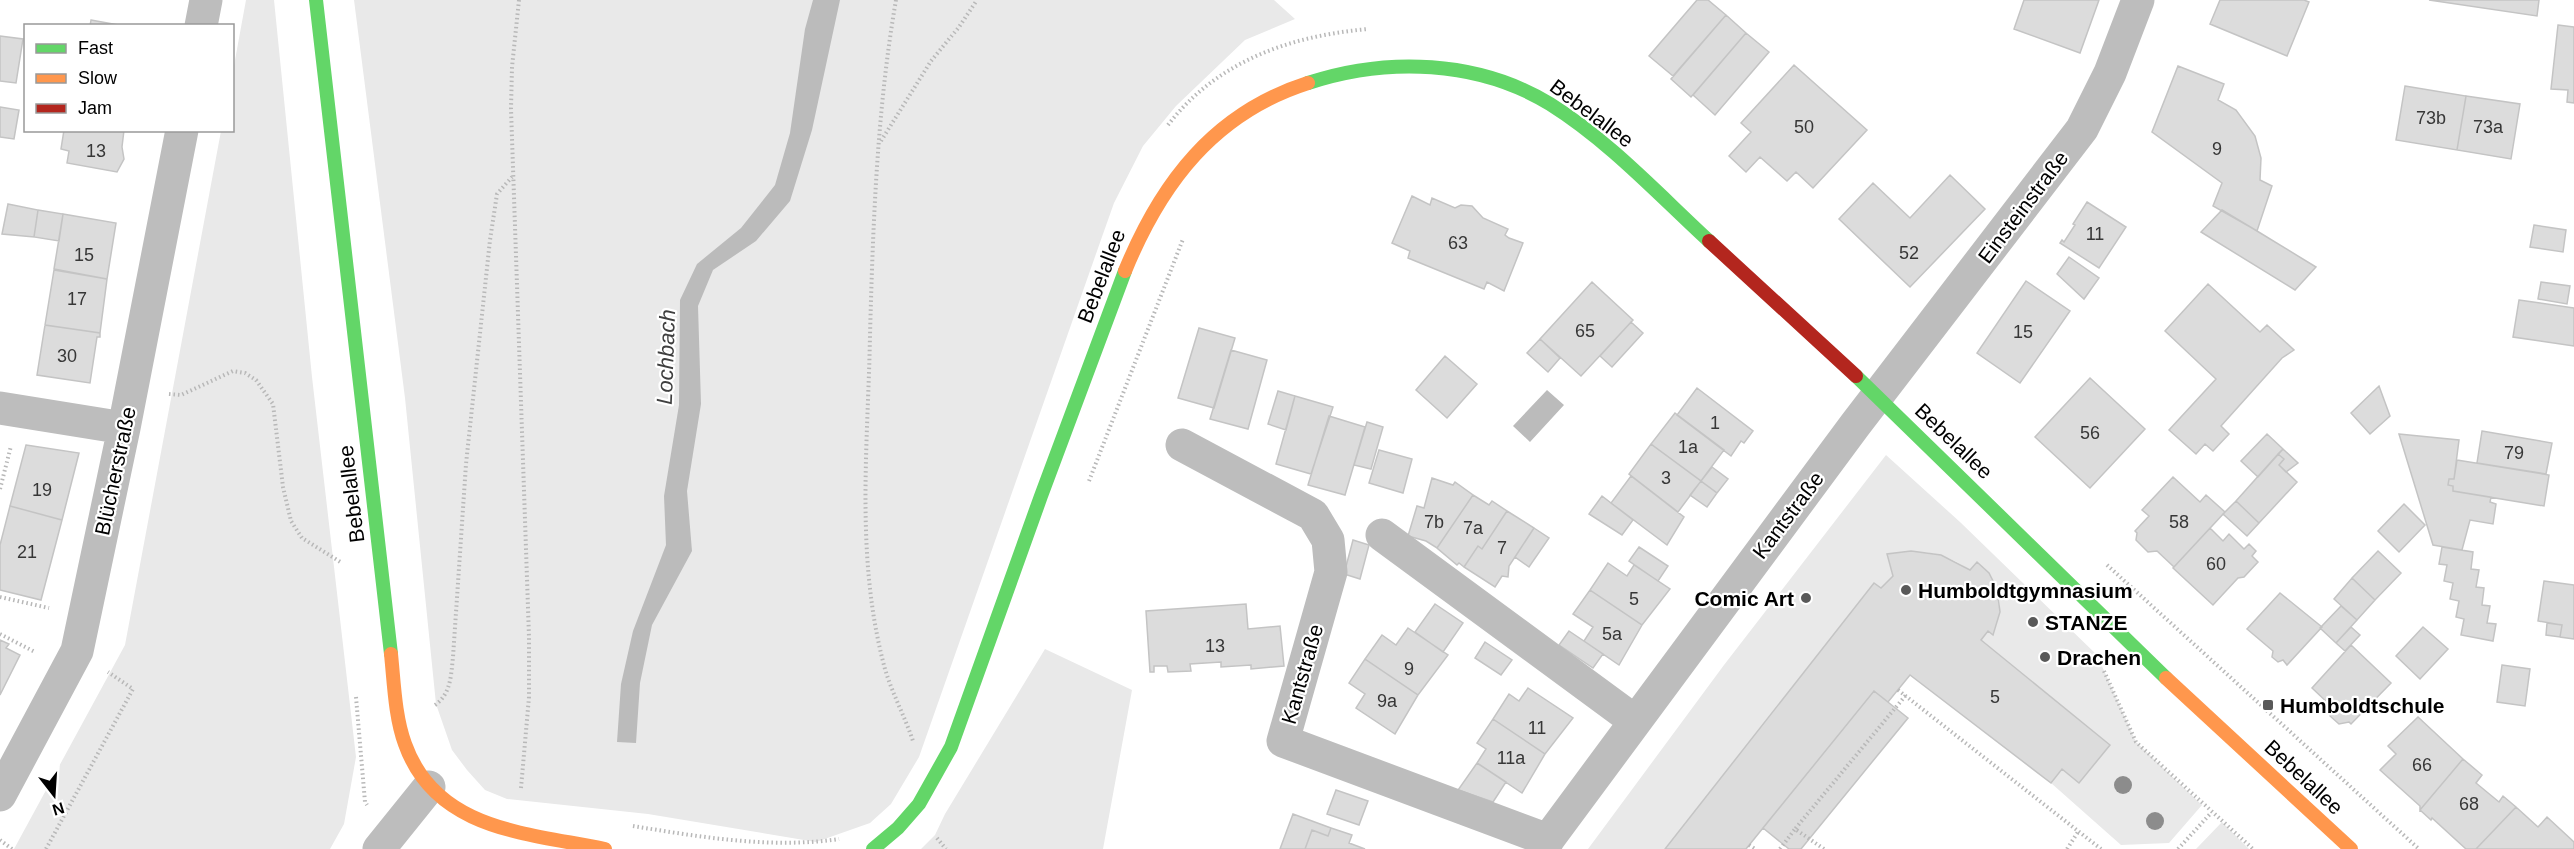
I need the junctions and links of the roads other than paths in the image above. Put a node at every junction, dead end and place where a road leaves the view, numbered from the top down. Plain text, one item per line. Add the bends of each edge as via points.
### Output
1 (206, 0) edge
2 (316, 0) edge
3 (2138, 0) edge
4 (201, 24) edge
5 (182, 132) edge
6 (1878, 396) junction
7 (0, 408) edge
8 (124, 428) junction
9 (1182, 445) dead end
10 (1382, 534) dead end
11 (1635, 721) junction
12 (429, 787) junction
13 (0, 795) edge
14 (1544, 844) edge
15 (888, 845) edge
16 (380, 849) edge
17 (605, 849) edge
18 (2351, 849) edge

1 - 4 street
2 - 12 main road, Bebelallee via 401,730
3 - 6 street, Einsteinstraße via 2110,73 2082,129
5 - 8 street, Blücherstraße
6 - 11 street, Kantstraße
6 - 15 main road, Bebelallee via 1611,152 1573,120 1530,93 1472,72 1421,66 1349,70 1305,83 1253,109 1204,144 1183,166 1150,214 1080,387 951,747 930,787
6 - 18 main road, Bebelallee via 2168,679
7 - 8 street
8 - 13 street, Blücherstraße via 78,651
9 - 14 street, Kantstraße via 1313,515 1328,540 1331,572 1283,741
10 - 11 street
11 - 14 street, Kantstraße
12 - 16 street
12 - 17 main road, Bebelallee via 461,813 486,824

